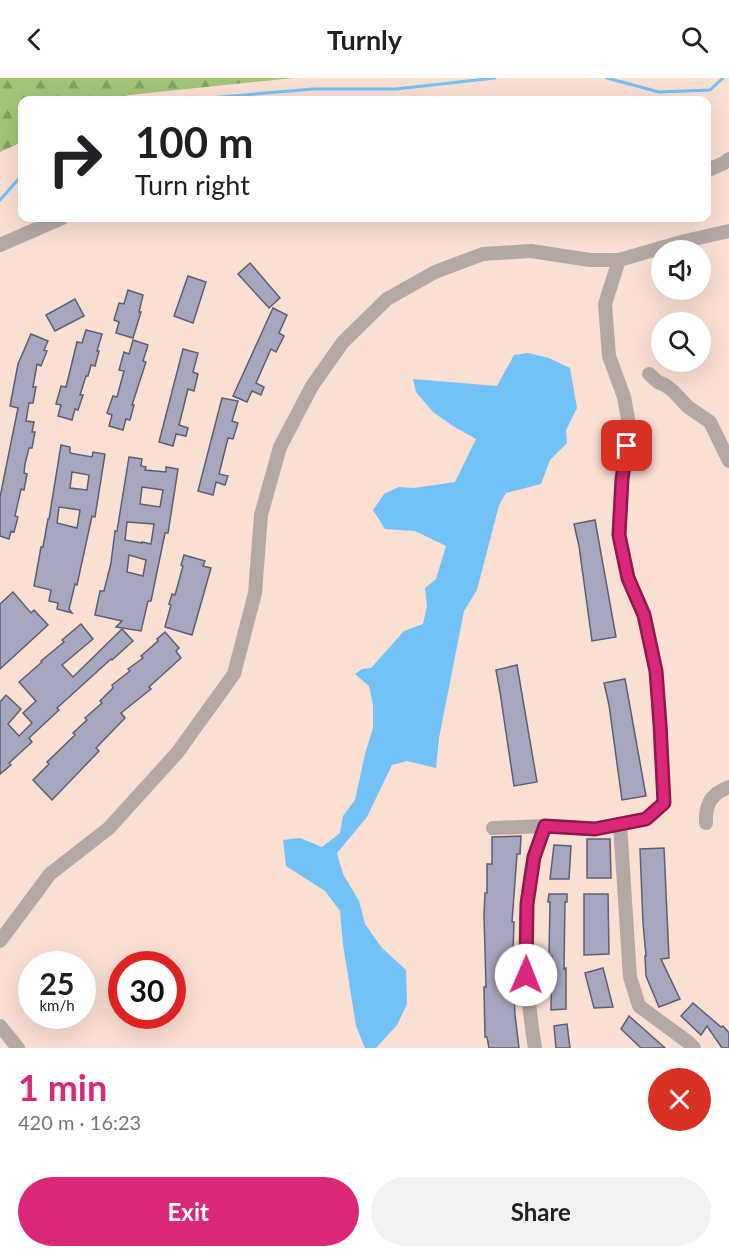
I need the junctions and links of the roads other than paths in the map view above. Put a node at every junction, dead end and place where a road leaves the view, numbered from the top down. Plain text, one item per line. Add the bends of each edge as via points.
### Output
1 (729, 159) edge
2 (711, 169) edge
3 (50, 222) edge
4 (729, 231) edge
5 (0, 245) edge
6 (620, 260) junction
7 (649, 374) dead end
8 (729, 460) edge
9 (729, 788) edge
10 (706, 823) dead end
11 (620, 824) junction
12 (545, 826) junction
13 (493, 828) dead end
14 (0, 941) edge
15 (0, 1026) edge
16 (18, 1048) edge
17 (535, 1048) edge
18 (694, 1048) edge

1 - 2 street
3 - 5 street
4 - 6 street
6 - 11 street via 605,304 609,356 630,430 619,535 628,578 644,615 656,671 664,803 646,819
6 - 14 street via 590,260 531,251 483,254 435,273 387,299 343,342 312,386 280,447 261,515 255,593 234,674 177,753 109,828 50,874
7 - 8 street via 710,422
9 - 10 street via 712,797 705,812
11 - 12 street via 595,829
11 - 18 street via 630,977 639,1006
12 - 13 street
12 - 17 street via 534,857 527,904 526,975
15 - 16 street

